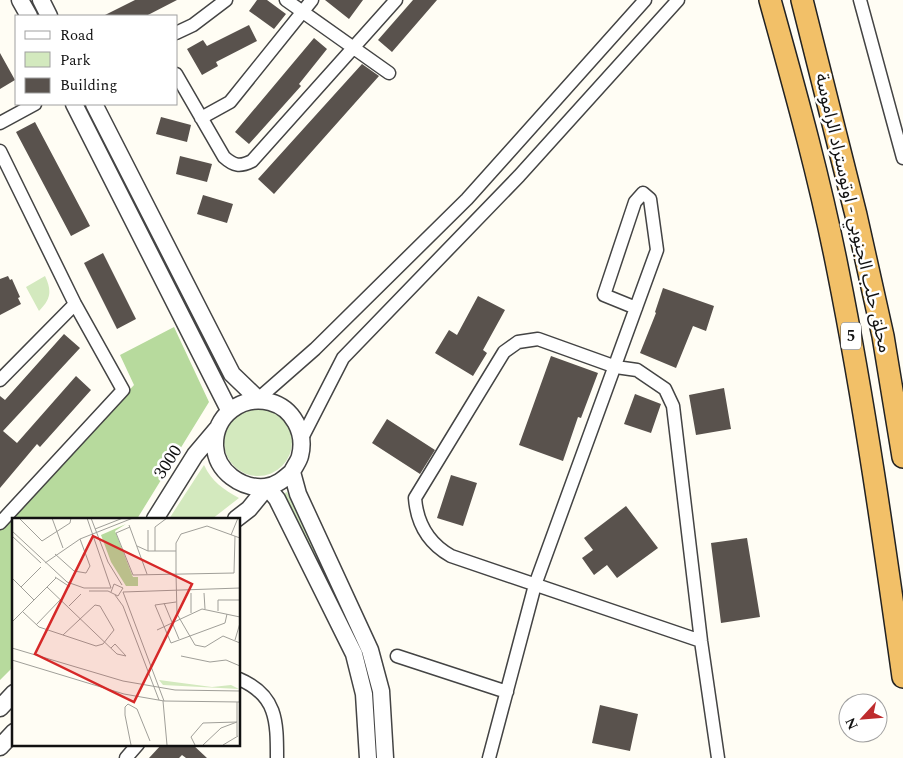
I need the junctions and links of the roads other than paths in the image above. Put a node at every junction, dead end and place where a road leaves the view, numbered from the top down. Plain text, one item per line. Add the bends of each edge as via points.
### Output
1 (20, 0) edge
2 (40, 0) edge
3 (226, 0) edge
4 (286, 0) edge
5 (312, 0) edge
6 (396, 0) edge
7 (646, 0) edge
8 (678, 0) edge
9 (770, 0) edge
10 (802, 0) edge
11 (860, 0) edge
12 (303, 12) junction
13 (28, 15) edge
14 (48, 15) edge
15 (178, 32) edge
16 (354, 48) junction
17 (390, 73) dead end
18 (178, 78) edge
19 (33, 105) edge
20 (75, 105) edge
21 (95, 105) edge
22 (201, 118) junction
23 (0, 123) edge
24 (0, 150) edge
25 (903, 158) edge
26 (75, 304) junction
27 (636, 308) junction
28 (616, 366) junction
29 (0, 380) edge
30 (258, 399) junction
31 (229, 410) junction
32 (217, 429) junction
33 (302, 438) junction
34 (903, 457) edge
35 (292, 472) junction
36 (267, 487) junction
37 (156, 518) edge
38 (237, 518) edge
39 (0, 523) edge
40 (535, 585) junction
41 (700, 642) junction
42 (397, 656) dead end
43 (903, 677) edge
44 (240, 679) edge
45 (507, 692) junction
46 (12, 695) edge
47 (0, 708) edge
48 (12, 734) edge
49 (136, 746) edge
50 (0, 748) edge
51 (126, 758) edge
52 (277, 758) edge
53 (368, 758) edge
54 (385, 758) edge
55 (490, 758) edge
56 (718, 758) edge

1 - 13 street
2 - 14 street
3 - 15 street
4 - 12 street
5 - 12 street
6 - 16 street
7 - 30 street via 467,199 315,349
8 - 33 street via 519,176 343,358
9 - 43 highway, محلق حلب الجنوبي - اوتوستراد الراموسة / 5 via 806,129 838,269 877,492
10 - 34 highway, محلق حلب الجنوبي - اوتوستراد الراموسة / 5 via 879,318
11 - 25 street
12 - 16 street
12 - 22 street via 230,102
16 - 17 street
16 - 22 street via 252,161 242,166 224,157
18 - 22 street
19 - 23 street
20 - 31 street
21 - 30 street via 232,374
24 - 26 street
26 - 29 street
26 - 39 street via 123,390
27 - 27 street via 658,250 650,198 643,193 635,202 604,295
27 - 28 street
28 - 40 street
28 - 40 street via 538,339 518,342 504,352 415,498 416,513 436,548
28 - 41 street via 637,370 652,378 665,389 673,406
30 - 31 street via 242,402
30 - 33 street via 278,404 294,418
31 - 32 street
32 - 36 street via 215,447 220,465 232,478 249,486
32 - 37 street, 3000 via 195,455
33 - 35 street via 300,456
35 - 36 street
35 - 54 street via 298,494 370,650 381,692
36 - 38 street via 249,510
36 - 53 street via 277,499 354,654 364,694
40 - 41 street
40 - 45 street
41 - 56 street
42 - 45 street
44 - 52 street via 254,685 272,706 277,726
45 - 55 street
46 - 47 street
48 - 50 street
49 - 51 street

